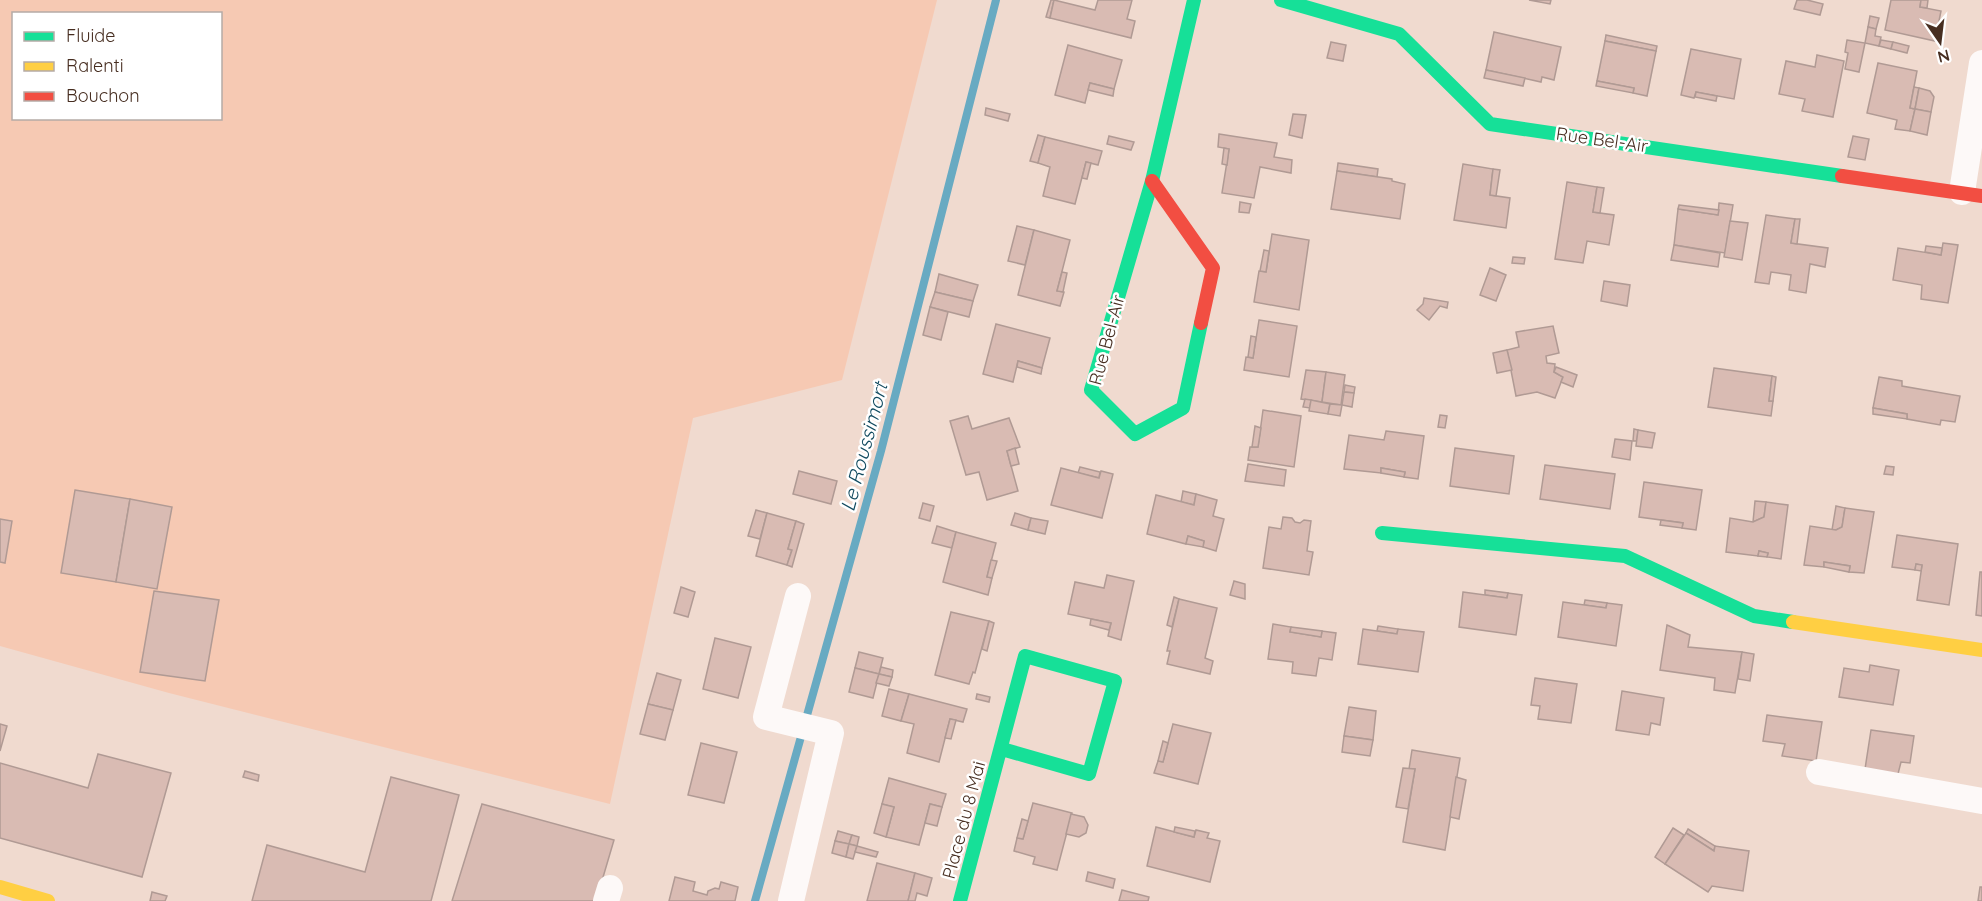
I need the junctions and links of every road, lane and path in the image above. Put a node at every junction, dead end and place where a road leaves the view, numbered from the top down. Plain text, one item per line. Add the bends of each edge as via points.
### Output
1 (1194, 0) edge
2 (1281, 0) edge
3 (1982, 63) edge
4 (1152, 181) junction
5 (1972, 194) edge
6 (1382, 533) dead end
7 (798, 596) dead end
8 (1982, 650) edge
9 (1002, 749) junction
10 (1819, 772) dead end
11 (1982, 801) edge
12 (0, 887) edge
13 (48, 901) edge
14 (791, 901) edge
15 (960, 901) edge

1 - 4 street, Rue Bel-Air
2 - 5 street, Rue Bel-Air via 1399,34 1490,124
3 - 5 street, Rue Bel-Air
4 - 4 street, Rue Bel-Air via 1091,390 1135,434 1184,408 1213,268
6 - 8 street via 1625,556 1754,616
7 - 14 street via 766,717 831,733
9 - 9 street, Place du 8 Mai via 1025,656 1115,681 1089,774
9 - 15 street, Place du 8 Mai
10 - 11 street
12 - 13 street

